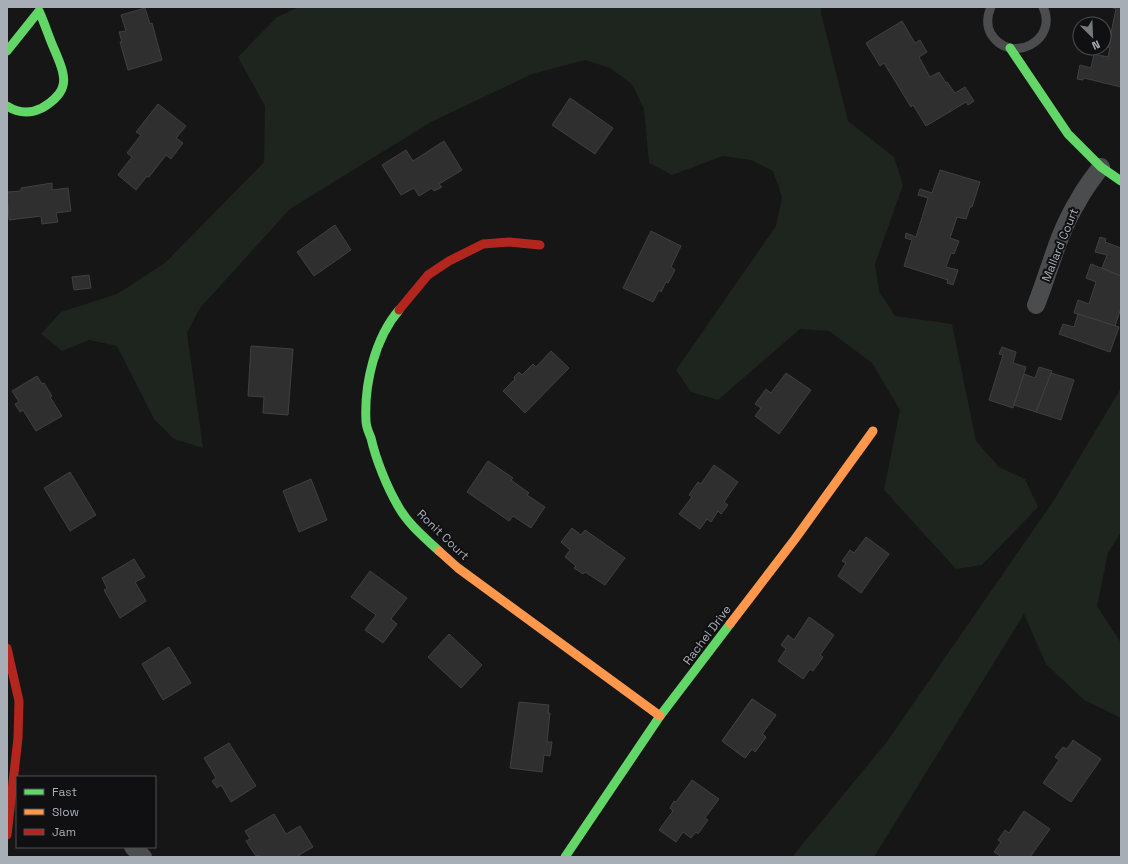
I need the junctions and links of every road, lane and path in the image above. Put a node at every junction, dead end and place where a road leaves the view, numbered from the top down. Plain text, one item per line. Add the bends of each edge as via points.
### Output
1 (990, 7) edge
2 (1043, 7) edge
3 (39, 9) edge
4 (1010, 48) junction
5 (7, 51) edge
6 (7, 106) edge
7 (1101, 167) junction
8 (1121, 181) edge
9 (540, 245) dead end
10 (1036, 304) dead end
11 (873, 431) dead end
12 (7, 648) edge
13 (660, 716) junction
14 (13, 816) edge
15 (7, 835) edge
16 (134, 848) edge
17 (143, 857) edge
18 (565, 857) edge

1 - 4 lane via 987,21 990,31 998,42
2 - 4 lane via 1046,21 1044,31 1038,39 1021,49
3 - 5 street
3 - 6 street via 64,72 64,84 50,103 35,111 21,113
4 - 7 street via 1068,134
7 - 8 street
7 - 10 street, Mallard Court via 1077,201 1057,244
9 - 13 street, Ronit Court via 509,242 483,244 428,274 390,320 373,359 367,386 366,422 376,458 398,506 416,530 458,568
11 - 13 street, Rachel Drive via 795,540
12 - 14 street via 19,701
13 - 18 street, Rachel Drive
14 - 15 street
16 - 17 street

